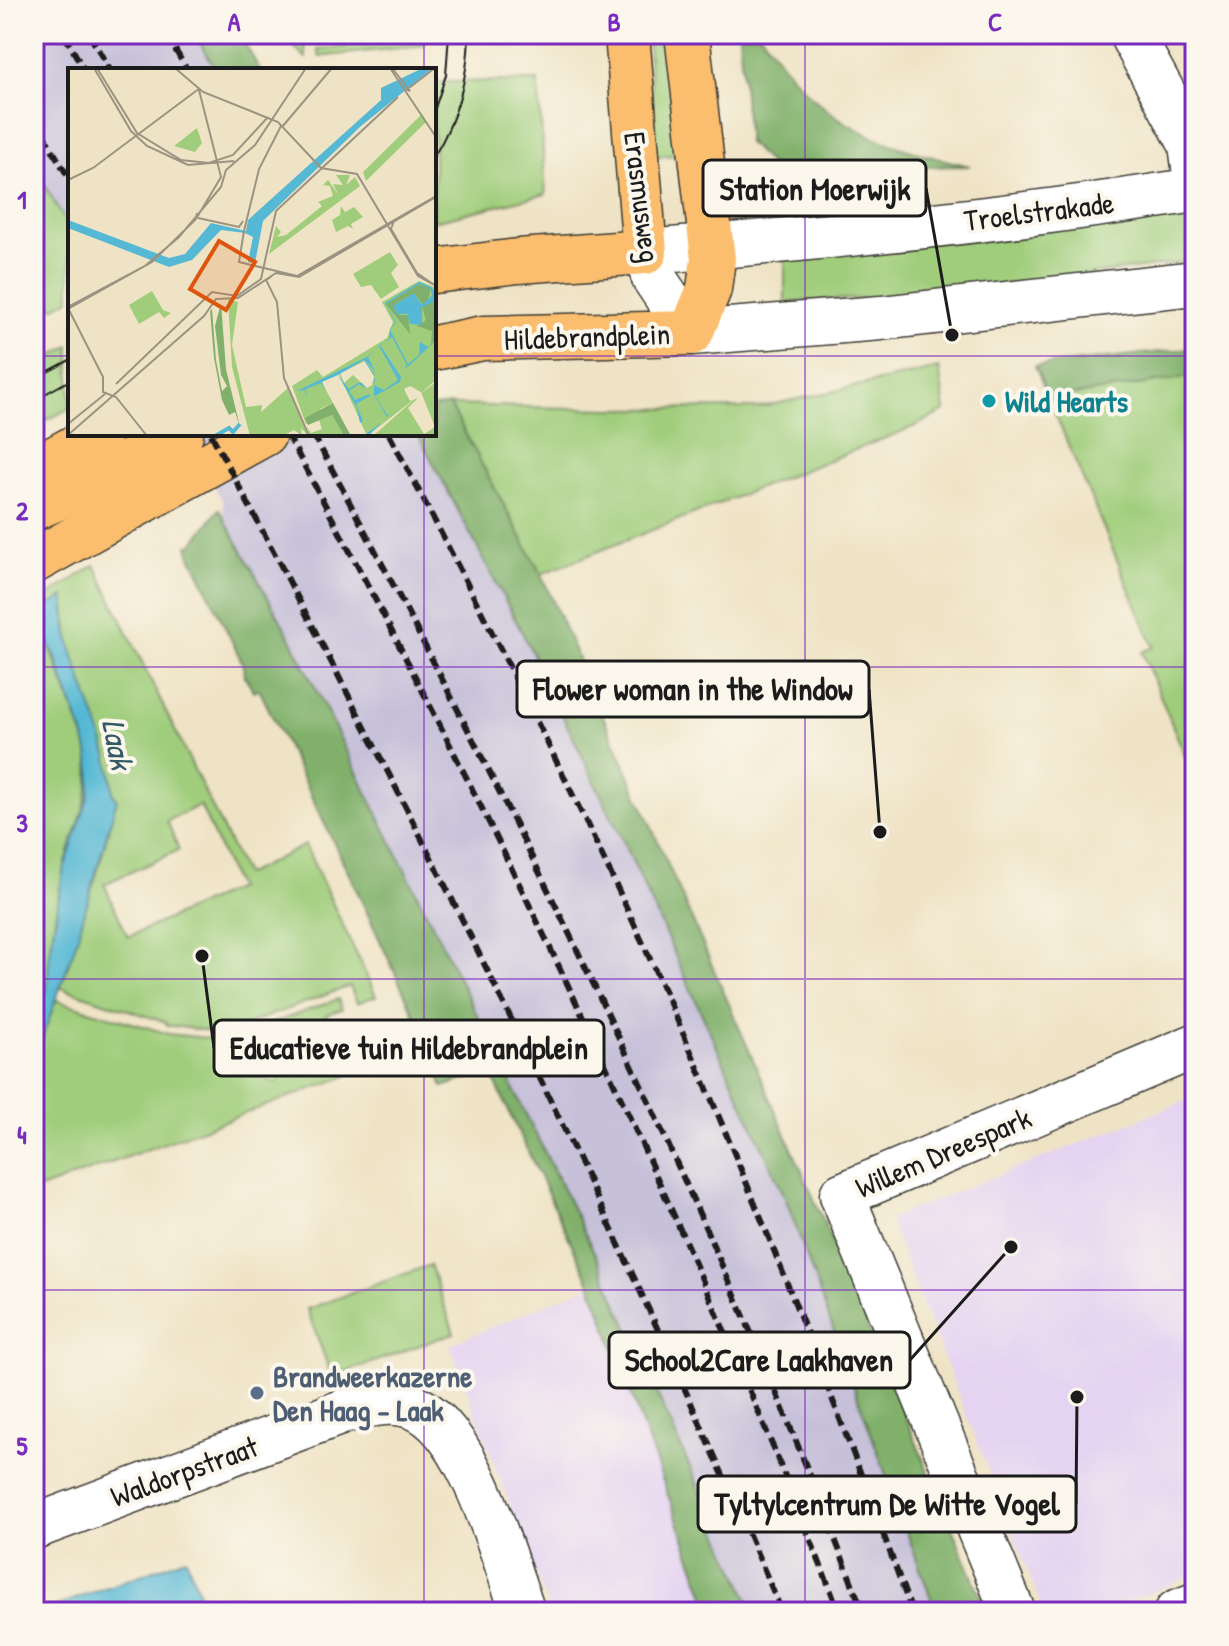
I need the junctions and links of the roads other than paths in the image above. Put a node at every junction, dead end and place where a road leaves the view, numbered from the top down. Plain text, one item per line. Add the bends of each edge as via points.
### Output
1 (627, 34) edge
2 (687, 34) edge
3 (1131, 34) edge
4 (1195, 175) edge
5 (1195, 190) edge
6 (712, 247) junction
7 (645, 252) junction
8 (454, 269) edge
9 (1195, 283) edge
10 (436, 286) edge
11 (436, 332) edge
12 (691, 333) junction
13 (483, 338) junction
14 (436, 348) edge
15 (95, 436) edge
16 (177, 436) edge
17 (260, 436) edge
18 (34, 470) edge
19 (75, 491) junction
20 (34, 508) edge
21 (34, 522) edge
22 (34, 561) edge
23 (1195, 1046) edge
24 (39, 1526) edge
25 (1195, 1605) edge
26 (523, 1612) edge
27 (1013, 1612) edge
28 (1177, 1612) edge

1 - 7 main road, Erasmusweg
2 - 6 main road, Erasmusweg
3 - 4 street via 1191,144
5 - 6 street, Troelstrakade
6 - 7 street, Troelstrakade
6 - 12 main road, Erasmusweg via 709,289
7 - 8 main road
7 - 12 street, Erasmusweg via 654,278
8 - 10 main road
9 - 12 street
11 - 13 main road, Hildebrandplein
12 - 13 main road, Hildebrandplein
13 - 14 main road, Hildebrandplein
15 - 18 main road
16 - 19 main road
17 - 22 main road
19 - 20 main road
19 - 21 main road
23 - 27 street, Willem Dreespark via 842,1195
24 - 26 street, Waldorpstraat via 345,1411 381,1403 408,1405 436,1420 461,1453
25 - 28 street

